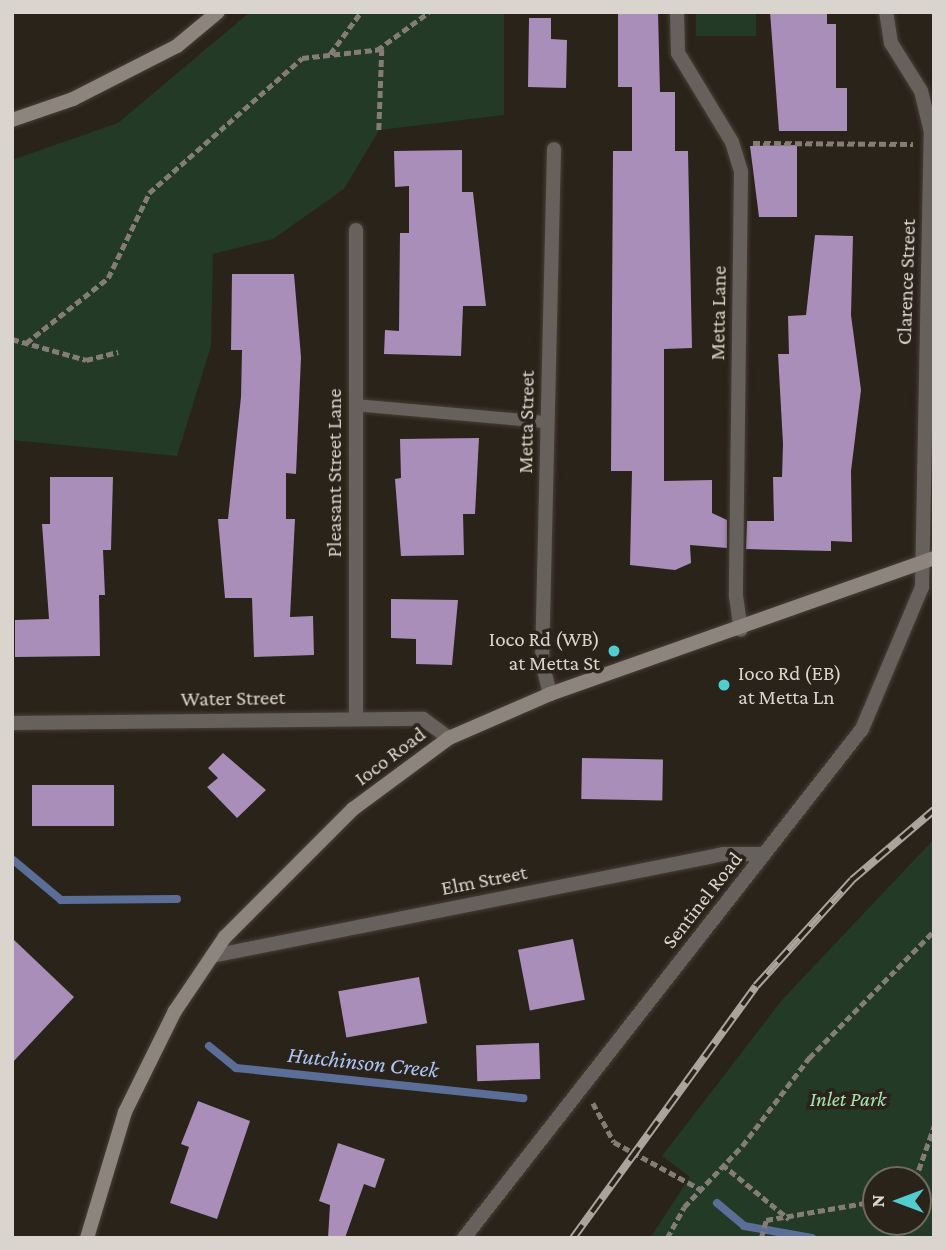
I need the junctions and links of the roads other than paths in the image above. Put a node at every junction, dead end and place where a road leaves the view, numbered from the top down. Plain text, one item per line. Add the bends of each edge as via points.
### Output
1 (218, 12) edge
2 (677, 12) edge
3 (886, 12) edge
4 (12, 120) edge
5 (555, 149) dead end
6 (356, 230) dead end
7 (355, 405) junction
8 (547, 422) junction
9 (928, 561) edge
10 (741, 630) junction
11 (550, 694) junction
12 (356, 717) junction
13 (12, 723) edge
14 (449, 738) junction
15 (764, 854) junction
16 (212, 956) junction
17 (87, 1238) edge
18 (464, 1238) edge

1 - 4 main road via 177,46 72,99
2 - 10 street, Metta Lane via 678,53 732,142 741,172 736,596
3 - 9 street, Clarence Street via 891,43 929,111
5 - 8 street, Metta Street
6 - 7 street, Pleasant Street Lane
7 - 8 lane
7 - 12 street, Pleasant Street Lane
8 - 11 street, Metta Street via 542,663
9 - 10 main road, Ioco Road
9 - 15 street, Sentinel Road via 922,587 862,729
10 - 11 main road, Ioco Road
11 - 14 main road, Ioco Road
12 - 13 street, Water Street
12 - 14 street, Water Street via 424,719
14 - 16 main road, Ioco Road via 353,809 285,872
15 - 16 street, Elm Street via 724,855
15 - 18 street, Sentinel Road
16 - 17 main road, Ioco Road via 175,1011 125,1112

